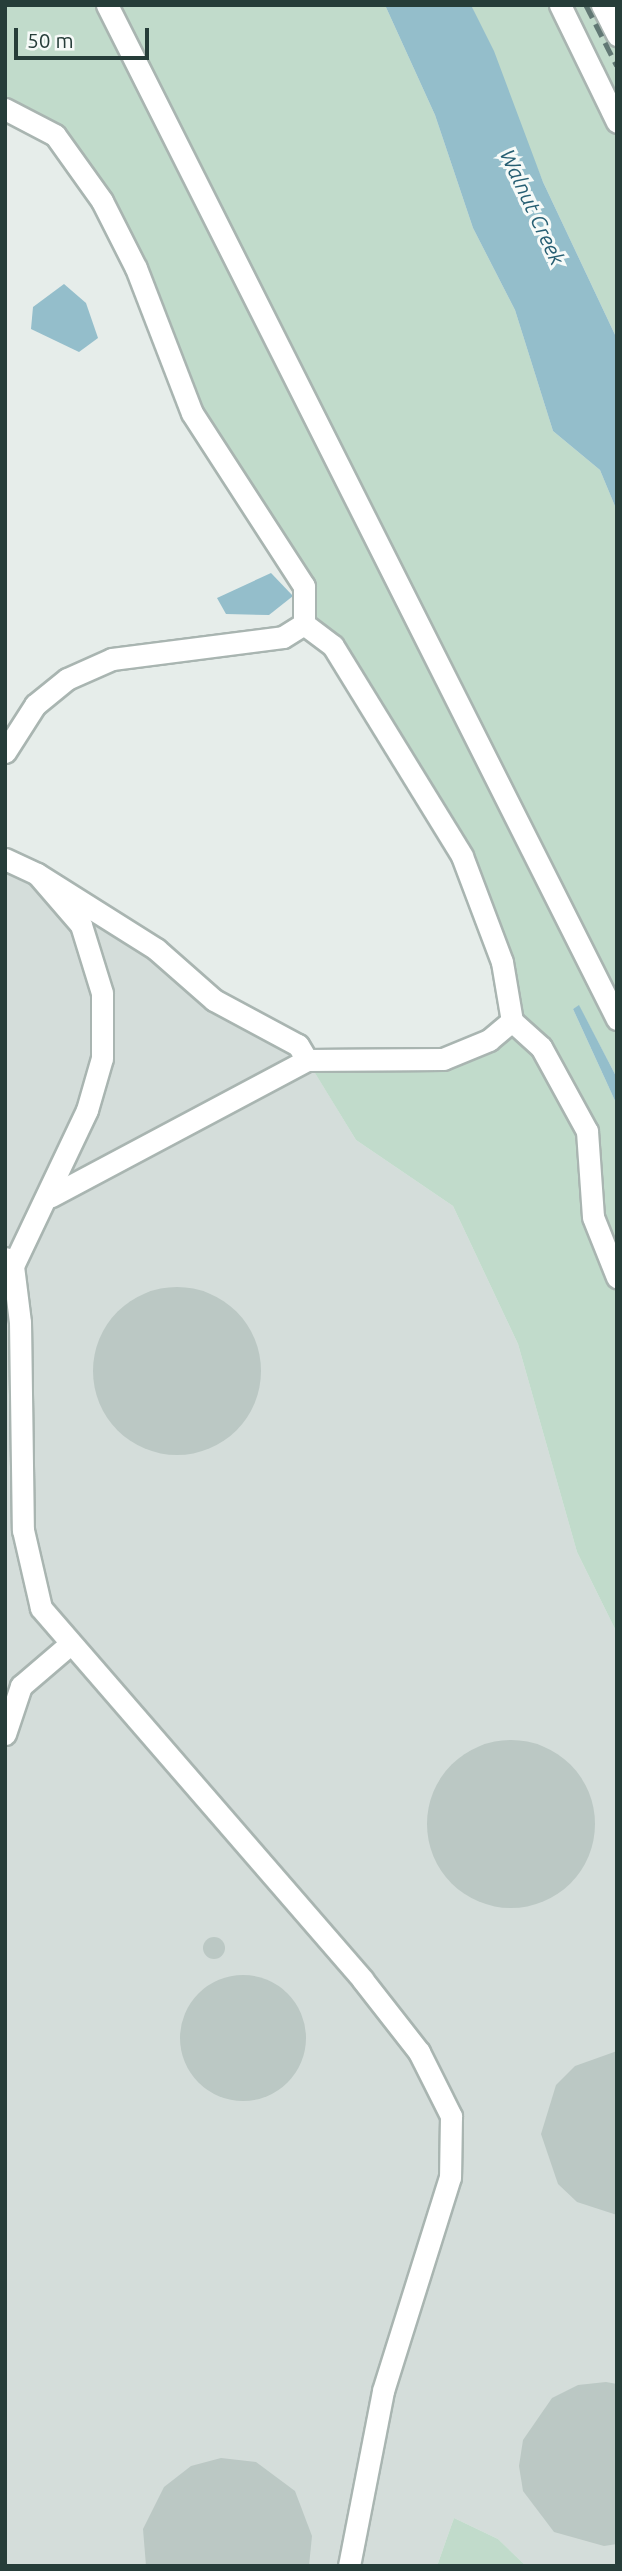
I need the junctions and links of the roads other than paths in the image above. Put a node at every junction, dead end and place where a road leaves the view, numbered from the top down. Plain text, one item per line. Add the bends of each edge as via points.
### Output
1 (107, 5) edge
2 (560, 5) edge
3 (602, 5) edge
4 (617, 35) edge
5 (5, 109) edge
6 (617, 122) edge
7 (303, 624) junction
8 (5, 752) edge
9 (5, 859) edge
10 (37, 874) junction
11 (617, 1019) edge
12 (512, 1021) junction
13 (307, 1060) junction
14 (51, 1196) junction
15 (9, 1262) edge
16 (617, 1277) edge
17 (15, 1408) edge
18 (69, 1644) junction
19 (5, 1734) edge
20 (349, 2566) edge

1 - 11 lane
2 - 6 lane
3 - 4 lane
5 - 7 lane via 55,135 102,201 136,268 192,413 304,586
7 - 8 lane via 283,637 112,659 67,679 34,705
7 - 12 lane via 333,646 462,856 502,962
9 - 10 lane
10 - 13 lane via 156,949 214,1000 298,1045
10 - 14 lane via 81,925 102,993 102,1058
12 - 13 lane via 489,1040 443,1059
12 - 16 lane via 541,1047 587,1131 593,1217
13 - 14 lane
14 - 15 lane
15 - 17 lane
17 - 18 lane via 23,1530 41,1608
18 - 19 lane via 21,1686
18 - 20 lane via 362,1979 419,2052 451,2116 450,2178 383,2391

